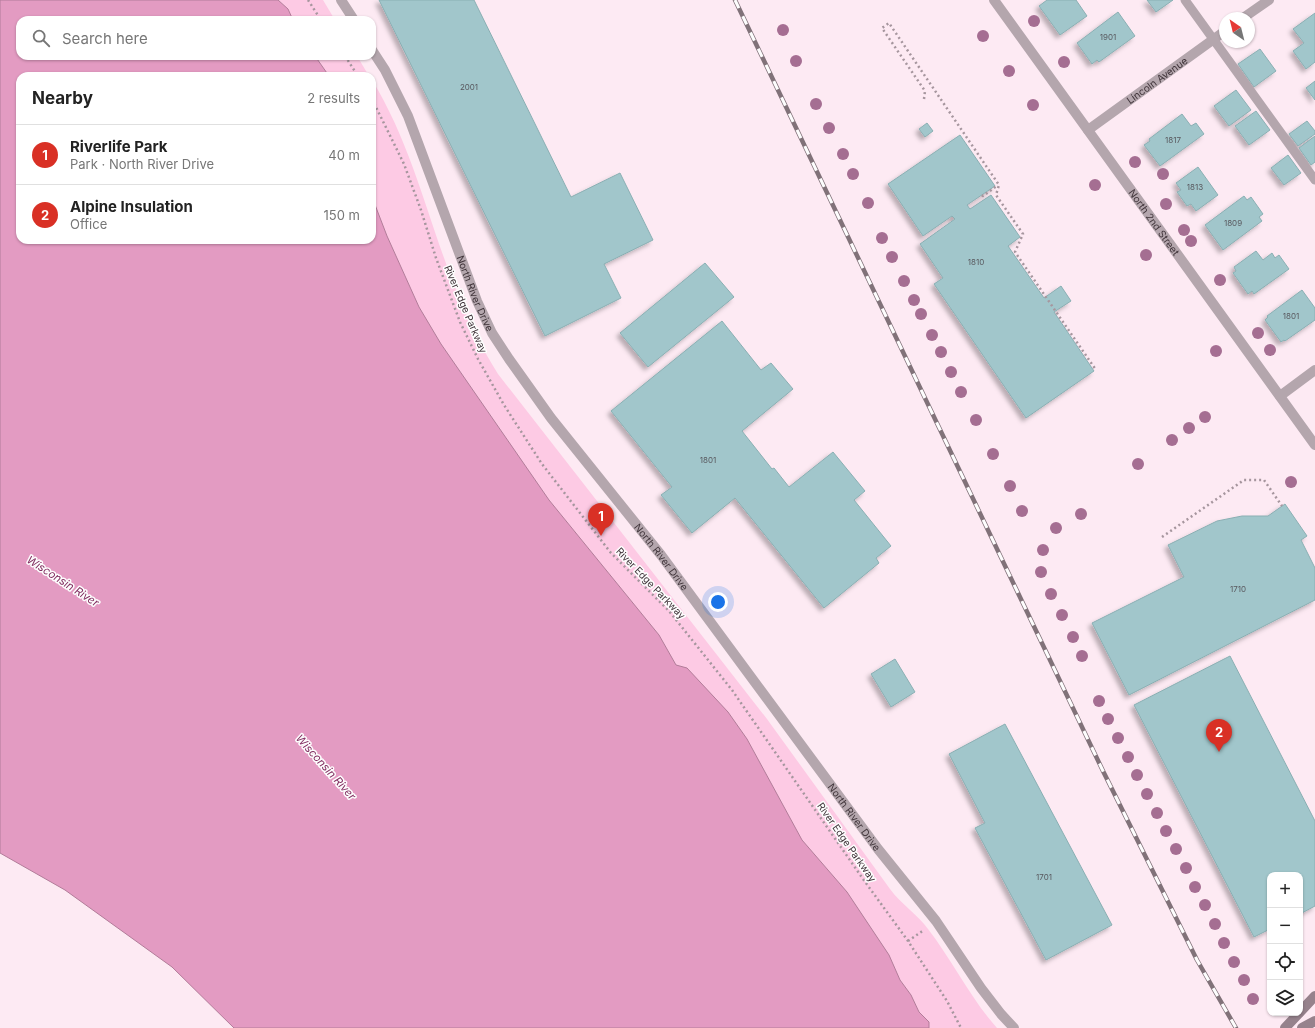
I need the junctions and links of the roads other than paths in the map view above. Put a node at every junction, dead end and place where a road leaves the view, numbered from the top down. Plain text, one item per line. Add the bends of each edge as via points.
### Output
1 (341, 0) edge
2 (994, 0) edge
3 (1185, 0) edge
4 (1269, 0) edge
5 (1252, 12) edge
6 (351, 16) edge
7 (1219, 35) edge
8 (1214, 39) junction
9 (376, 57) edge
10 (1088, 130) junction
11 (1315, 180) edge
12 (1315, 370) edge
13 (1280, 396) junction
14 (1315, 445) edge
15 (1315, 996) edge
16 (1303, 1010) edge
17 (1297, 1016) edge
18 (1315, 1021) edge
19 (1014, 1028) edge
20 (1285, 1028) edge
21 (1302, 1028) edge

1 - 6 street
2 - 10 street, North 2nd Street
3 - 8 lane
4 - 5 street
7 - 8 street, Lincoln Avenue
8 - 10 street, Lincoln Avenue
8 - 11 lane
9 - 19 street, North River Drive via 408,116 477,301 509,359 551,418 661,555 878,849 936,921 981,988
10 - 13 street, North 2nd Street
12 - 13 street
13 - 14 street, North 2nd Street
15 - 16 main road
17 - 20 main road
18 - 21 main road

